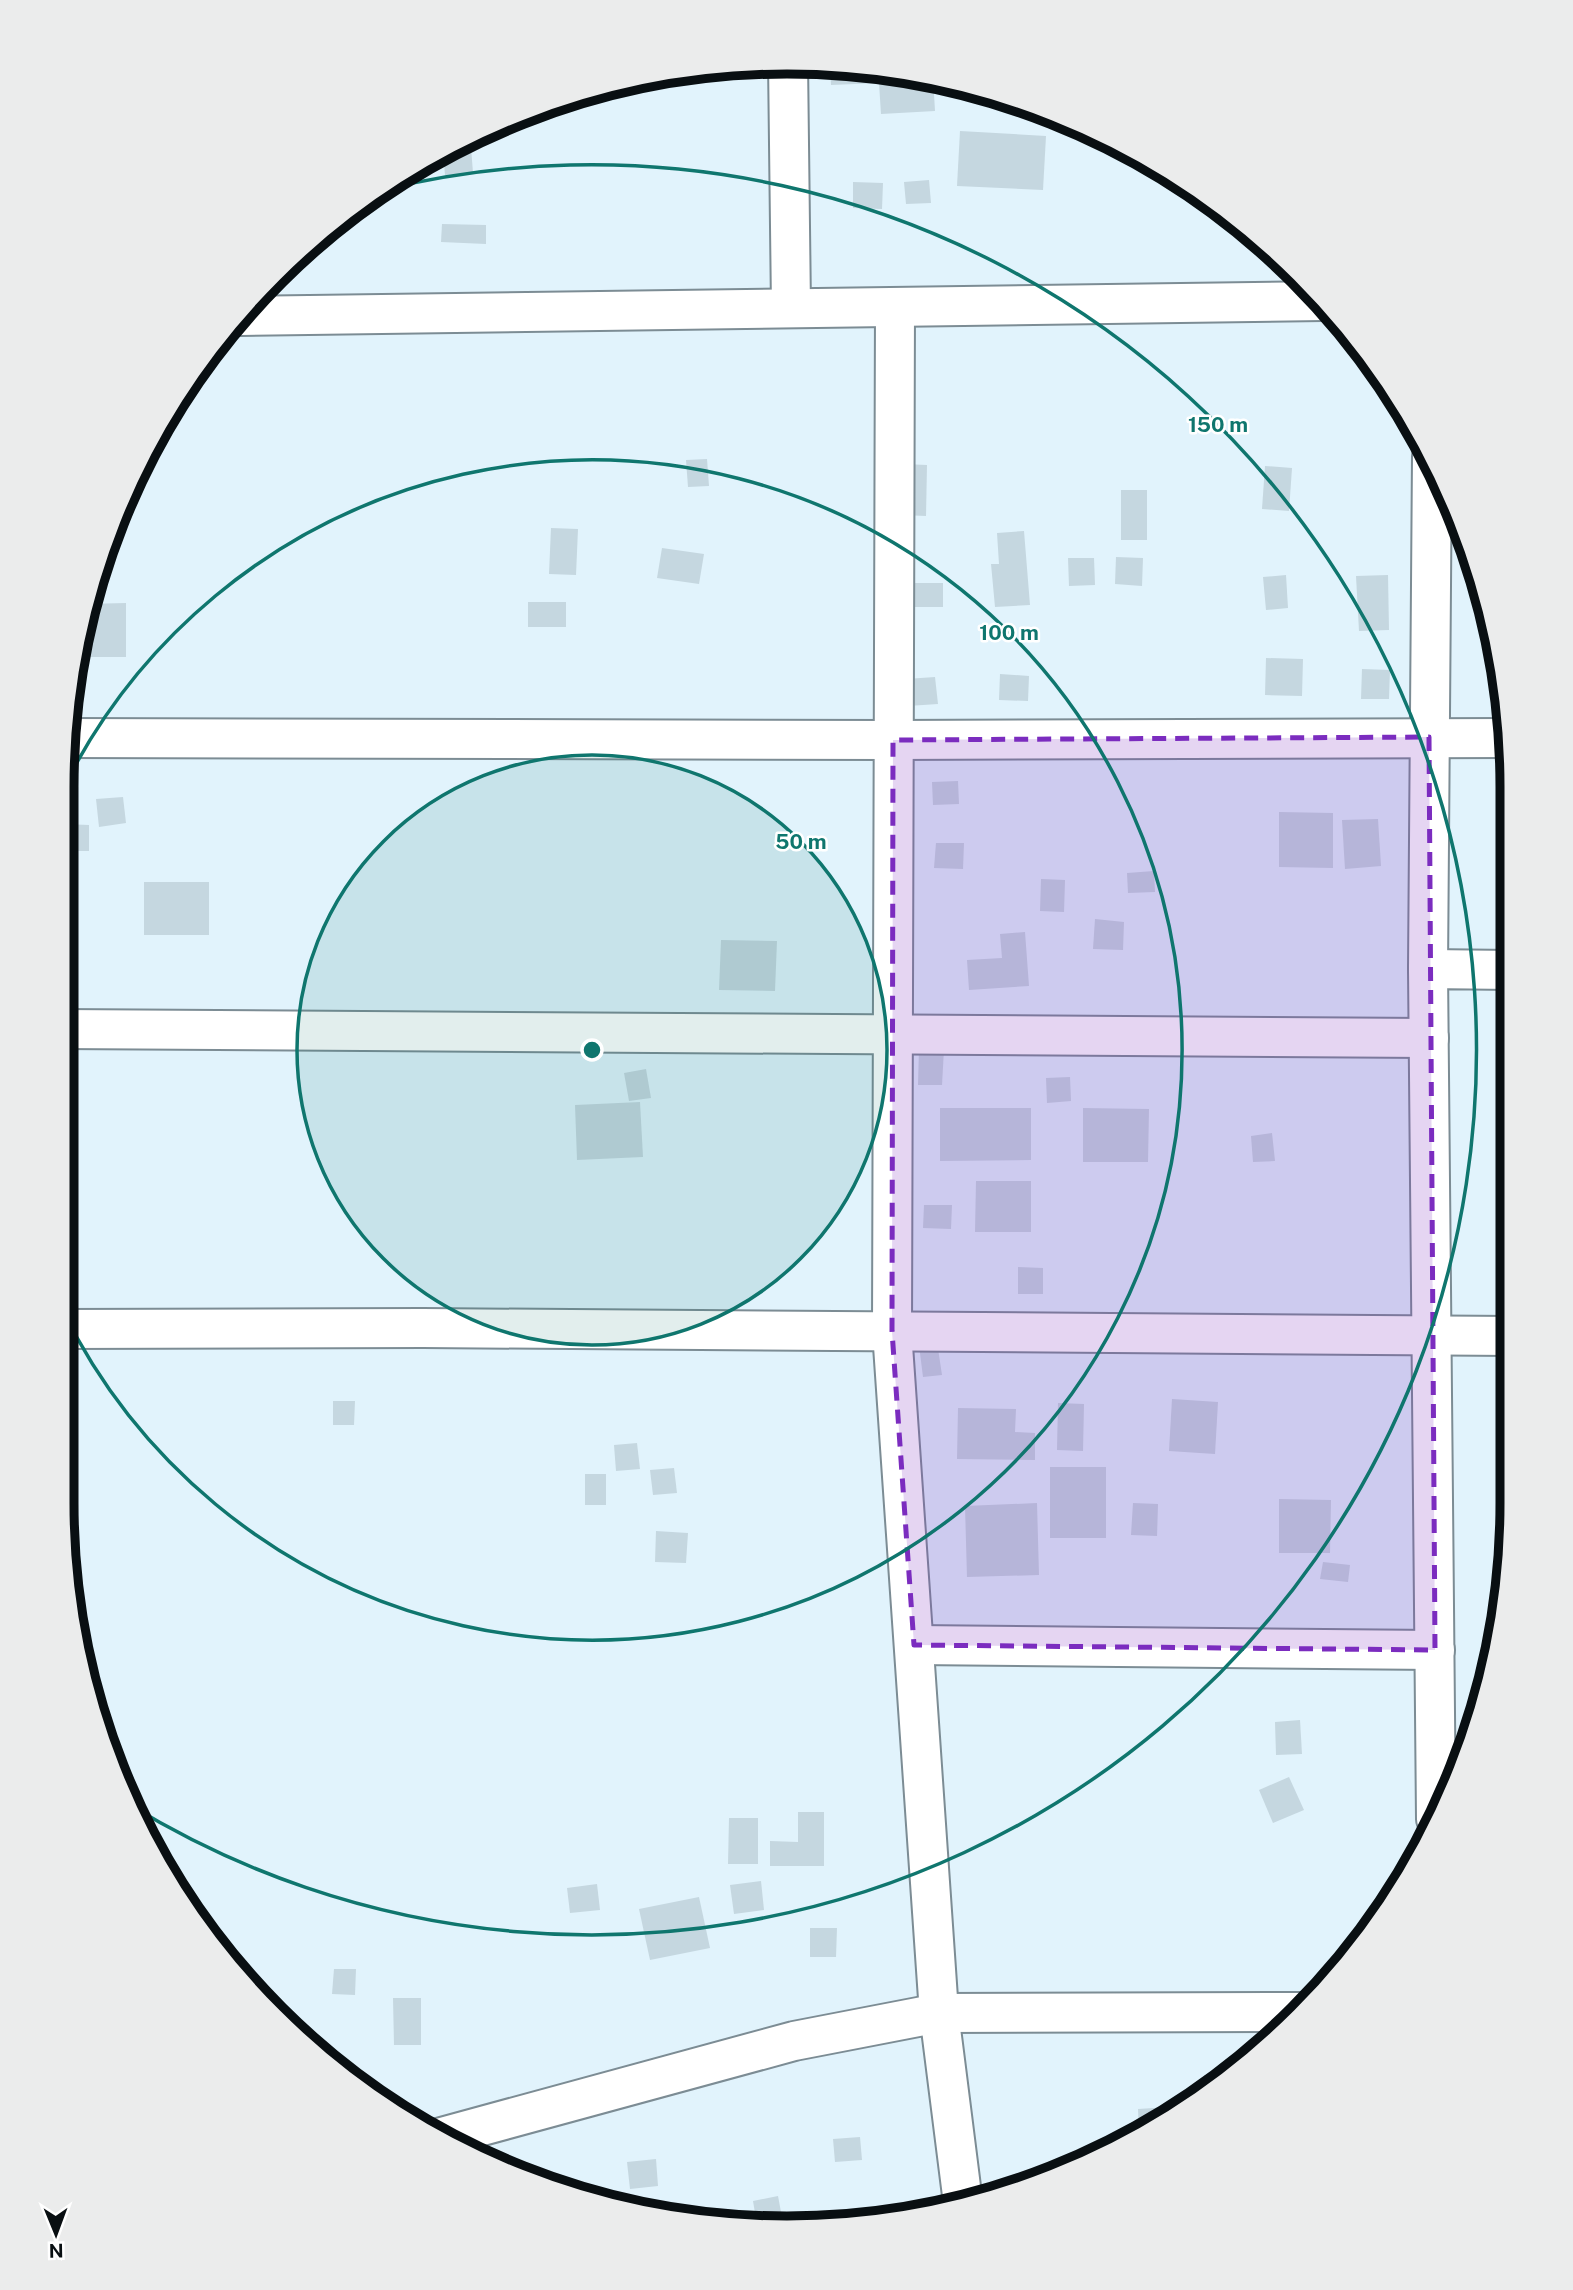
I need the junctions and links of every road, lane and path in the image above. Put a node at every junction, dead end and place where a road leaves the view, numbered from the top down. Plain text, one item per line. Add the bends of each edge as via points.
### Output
1 (788, 74) edge
2 (1309, 301) edge
3 (895, 307) junction
4 (791, 308) junction
5 (256, 310) edge
6 (1432, 484) edge
7 (1429, 737) junction
8 (75, 738) edge
9 (1498, 738) edge
10 (893, 740) junction
11 (1428, 969) junction
12 (1500, 970) edge
13 (74, 1029) edge
14 (893, 1035) junction
15 (1429, 1038) junction
16 (74, 1329) edge
17 (892, 1331) junction
18 (1433, 1335) junction
19 (1500, 1336) edge
20 (914, 1645) junction
21 (1435, 1650) junction
22 (1436, 1797) edge
23 (1287, 2012) edge
24 (939, 2013) junction
25 (454, 2134) edge
26 (961, 2194) edge

1 - 4 street
2 - 3 street
3 - 4 street
3 - 10 street
4 - 5 street
6 - 7 street
7 - 9 street
7 - 10 street
7 - 11 street
8 - 10 street
10 - 14 street
11 - 12 street
11 - 15 street
13 - 14 street
14 - 15 street
14 - 17 street
15 - 18 street
16 - 17 street
17 - 18 street
17 - 20 street
18 - 19 street
18 - 21 street
20 - 21 street
20 - 24 street
21 - 22 street
23 - 24 street
24 - 25 street via 794,2041
24 - 26 street

